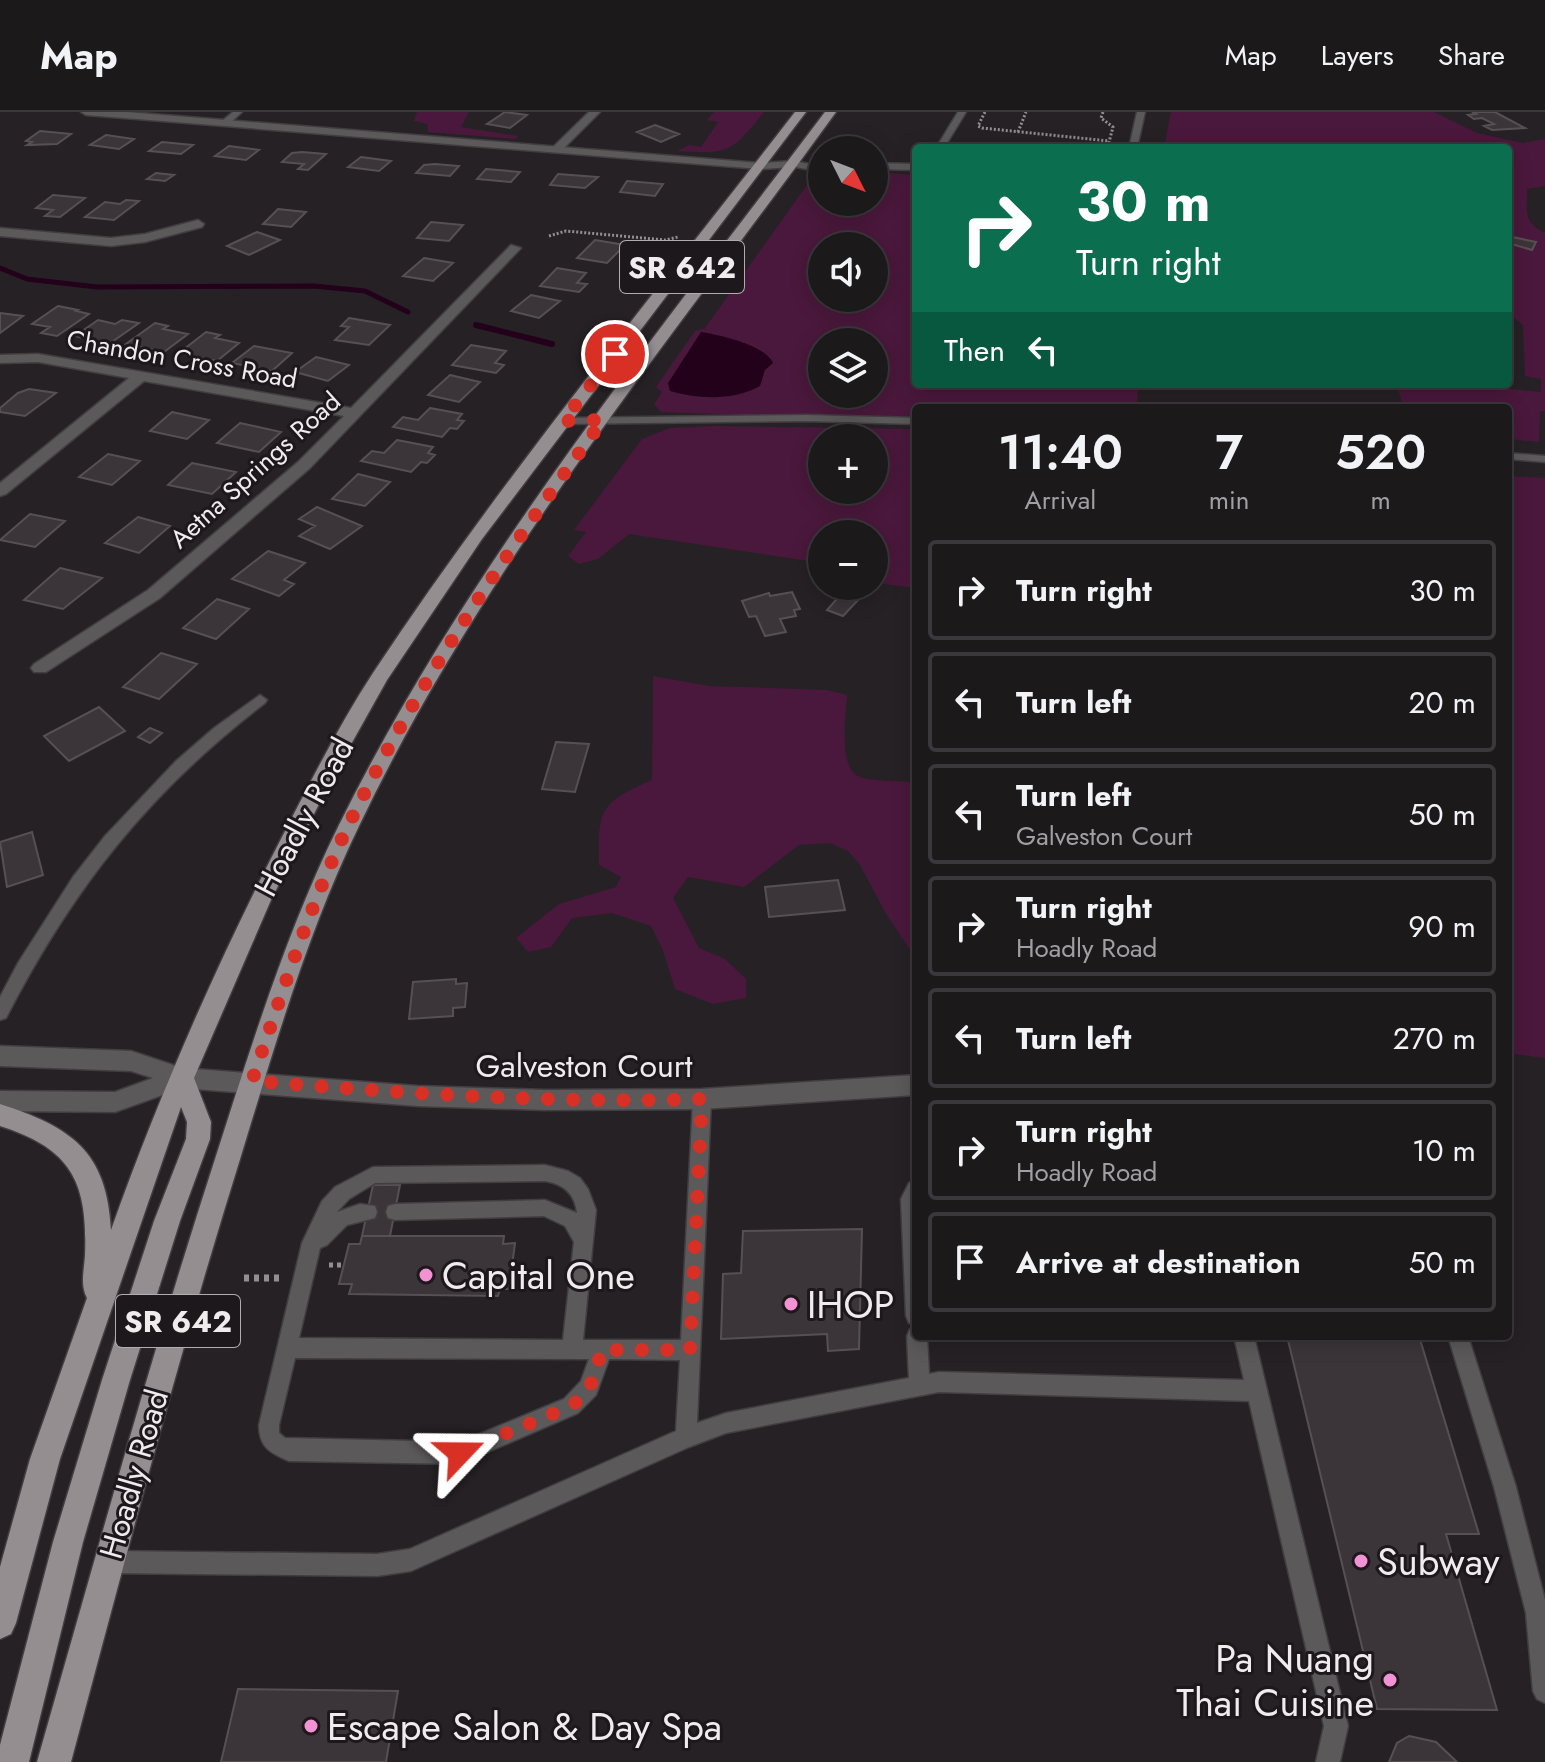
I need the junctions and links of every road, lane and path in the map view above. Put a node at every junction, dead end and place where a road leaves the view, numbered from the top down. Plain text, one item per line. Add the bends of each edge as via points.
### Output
1 (86, 112) edge
2 (98, 112) edge
3 (238, 112) edge
4 (595, 112) edge
5 (801, 112) edge
6 (831, 112) edge
7 (962, 112) edge
8 (985, 112) edge
9 (1026, 112) edge
10 (1103, 112) edge
11 (1141, 112) edge
12 (225, 123) junction
13 (1018, 132) junction
14 (942, 144) edge
15 (1108, 144) edge
16 (1134, 144) edge
17 (556, 150) junction
18 (808, 162) edge
19 (793, 164) junction
20 (760, 166) junction
21 (888, 166) edge
22 (808, 167) edge
23 (912, 167) edge
24 (198, 224) dead end
25 (0, 232) edge
26 (686, 235) dead end
27 (549, 236) dead end
28 (515, 248) dead end
29 (0, 359) edge
30 (141, 376) junction
31 (354, 413) junction
32 (603, 420) junction
33 (563, 421) junction
34 (912, 421) edge
35 (1512, 456) edge
36 (1545, 459) edge
37 (0, 491) edge
38 (40, 668) dead end
39 (260, 700) dead end
40 (0, 1013) edge
41 (0, 1056) edge
42 (182, 1078) junction
43 (252, 1081) junction
44 (912, 1085) edge
45 (702, 1099) junction
46 (0, 1101) edge
47 (0, 1115) edge
48 (912, 1196) edge
49 (368, 1212) dead end
50 (395, 1212) dead end
51 (912, 1238) edge
52 (584, 1242) junction
53 (309, 1258) junction
54 (328, 1265) dead end
55 (344, 1265) dead end
56 (244, 1278) dead end
57 (284, 1278) dead end
58 (94, 1320) junction
59 (917, 1340) edge
60 (1245, 1340) edge
61 (1459, 1340) edge
62 (288, 1348) junction
63 (572, 1349) junction
64 (601, 1350) junction
65 (690, 1350) junction
66 (920, 1386) junction
67 (1257, 1391) junction
68 (686, 1437) junction
69 (109, 1562) junction
70 (0, 1623) edge
71 (1545, 1691) edge
72 (12, 1762) edge
73 (54, 1762) edge
74 (1328, 1762) edge

1 - 2 street
2 - 12 street
3 - 12 lane
4 - 17 street
5 - 20 main road, Hoadly Road / SR 642
6 - 19 main road, Hoadly Road / SR 642
7 - 14 lane
8 - 13 path via 978,126
9 - 13 path
10 - 15 path via 1101,118 1113,127
11 - 16 lane
12 - 17 street
13 - 15 path
17 - 20 street
18 - 19 lane
19 - 20 street
19 - 22 lane
19 - 32 main road, Hoadly Road / SR 642
20 - 33 main road, Hoadly Road / SR 642
21 - 23 lane
24 - 25 street via 111,242
26 - 27 path via 665,240 566,231
28 - 31 street, Aetna Springs Road
29 - 30 street, Chandon Cross Road via 38,358
30 - 31 street, Chandon Cross Road
30 - 37 street
31 - 38 street, Aetna Springs Road via 304,465 154,594
32 - 33 lane
32 - 34 lane
32 - 43 main road, Hoadly Road / SR 642 via 447,643 392,740 347,828 304,932
33 - 42 main road, Hoadly Road / SR 642 via 433,595 365,703 260,900
35 - 36 lane
39 - 40 lane via 206,743 83,873 48,923
41 - 42 street via 131,1061
42 - 43 street, Galveston Court
42 - 46 street via 115,1102
42 - 58 main road, Hoadly Road / SR 642
42 - 72 main road via 199,1122 198,1139 116,1380
43 - 45 street, Galveston Court via 433,1096
43 - 69 main road, Hoadly Road / SR 642
44 - 45 street, Galveston Court
45 - 65 lane
47 - 58 main road via 61,1140 90,1179 99,1225
48 - 51 lane
49 - 53 lane via 350,1213 330,1226
50 - 52 lane via 545,1208 572,1220
52 - 53 lane via 583,1193 560,1174 373,1175 329,1207
52 - 63 lane
53 - 62 lane
54 - 55 path
56 - 57 path
58 - 70 main road, Hoadly Road / SR 642 via 45,1459
59 - 66 lane
60 - 67 lane
61 - 71 lane via 1533,1599
62 - 63 lane
62 - 64 lane via 269,1425 269,1437 278,1446 300,1451 460,1453 585,1396
63 - 64 lane
64 - 65 lane
65 - 68 lane
66 - 67 lane via 939,1382
66 - 68 lane via 726,1423
67 - 74 lane via 1336,1726
68 - 69 lane via 411,1560 377,1565
69 - 73 main road, Hoadly Road / SR 642

